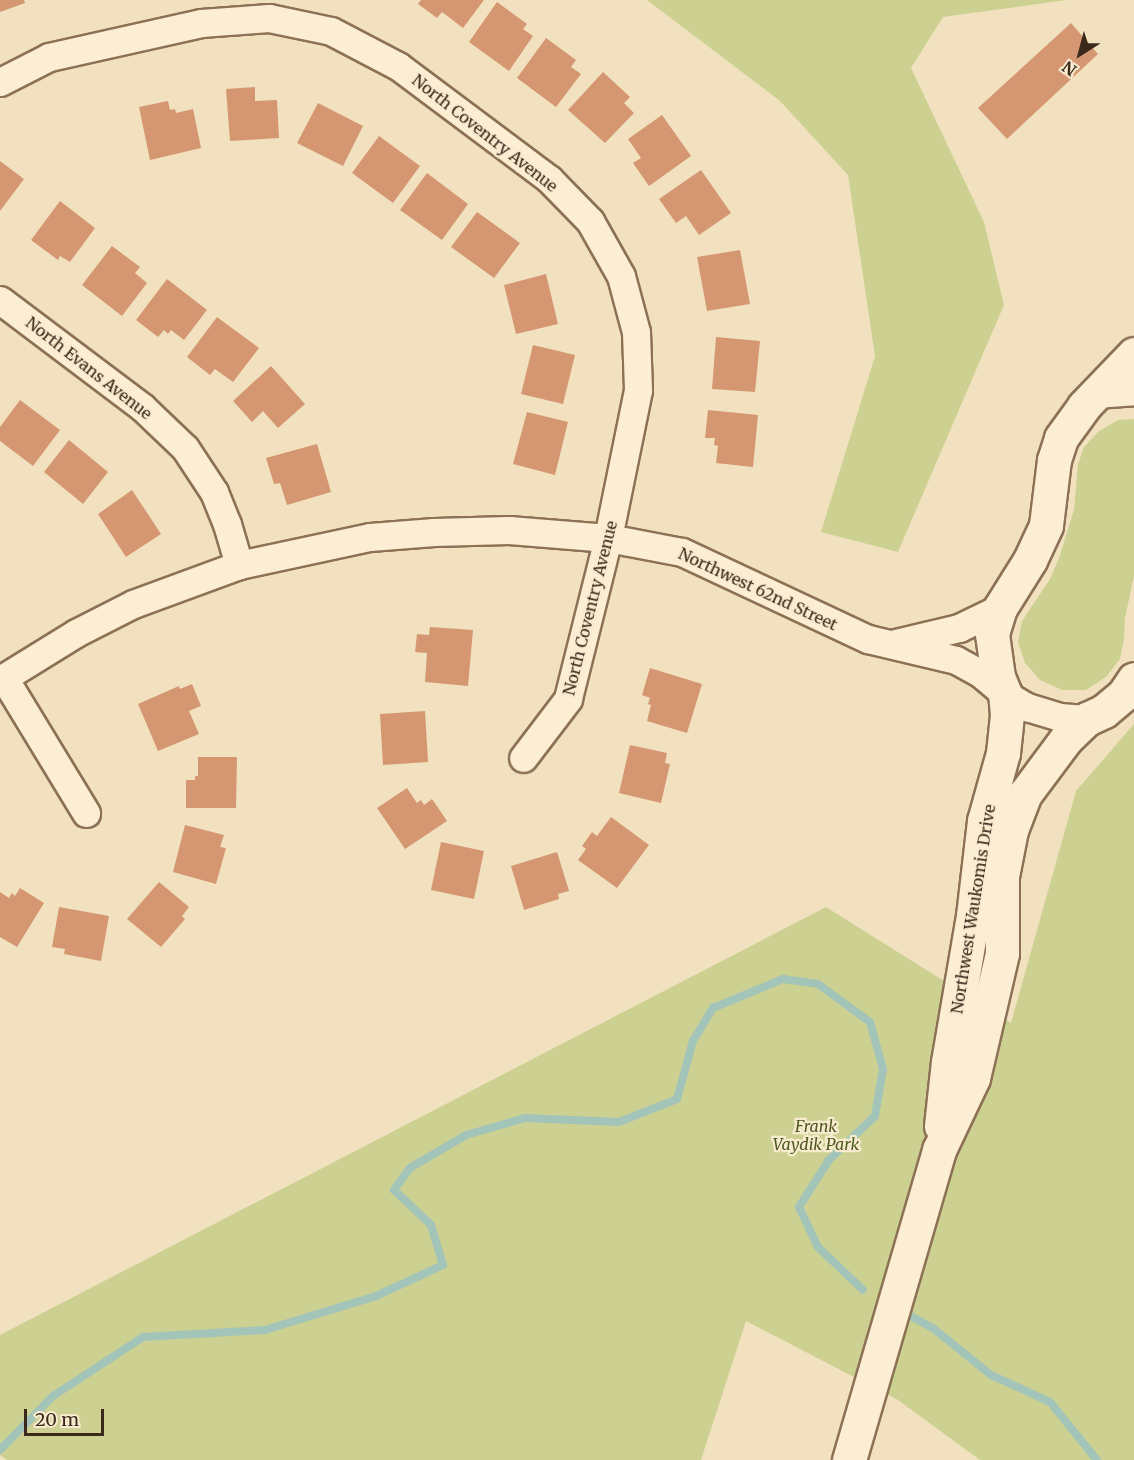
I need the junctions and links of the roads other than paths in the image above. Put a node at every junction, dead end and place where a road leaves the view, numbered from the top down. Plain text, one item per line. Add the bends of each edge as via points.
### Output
1 (0, 82) edge
2 (0, 300) edge
3 (1134, 354) edge
4 (1134, 391) edge
5 (1095, 394) junction
6 (608, 538) junction
7 (239, 565) junction
8 (1000, 608) junction
9 (892, 644) junction
10 (2, 679) edge
11 (1134, 679) edge
12 (1005, 694) junction
13 (1087, 719) junction
14 (523, 758) dead end
15 (86, 813) dead end
16 (939, 1150) junction
17 (849, 1460) edge

1 - 6 street, North Coventry Avenue via 49,57 201,23 269,18 331,31 398,66 549,179 590,221 621,276 636,332 638,390
2 - 7 street, North Evans Avenue via 142,407 185,448 214,492
3 - 5 main road, Northwest Waukomis Drive
4 - 5 street
5 - 8 main road, Northwest Waukomis Drive via 1061,438 1054,460 1046,525
6 - 7 street, Northwest 62nd Street via 509,530 434,532 370,537
6 - 9 street, Northwest 62nd Street via 682,552 841,628
6 - 14 street, North Coventry Avenue via 568,699
7 - 10 street, Northwest 62nd Street via 133,604 76,633
8 - 9 street, Northwest 62nd Street via 959,628
8 - 12 main road, Northwest Waukomis Drive via 992,634 998,677
9 - 12 street, Northwest 62nd Street via 956,660
10 - 15 street, Northwest 62nd Street
11 - 13 main road, Northwest Waukomis Drive via 1124,694
12 - 13 street, Northwest 62nd Street via 1048,713
12 - 16 main road, Northwest Waukomis Drive via 1003,753 984,821 973,916 948,1062
13 - 16 main road, Northwest Waukomis Drive via 1066,739 1025,794 1011,830 1002,876 1002,953 989,1017 973,1078
16 - 17 main road, Northwest Waukomis Drive

